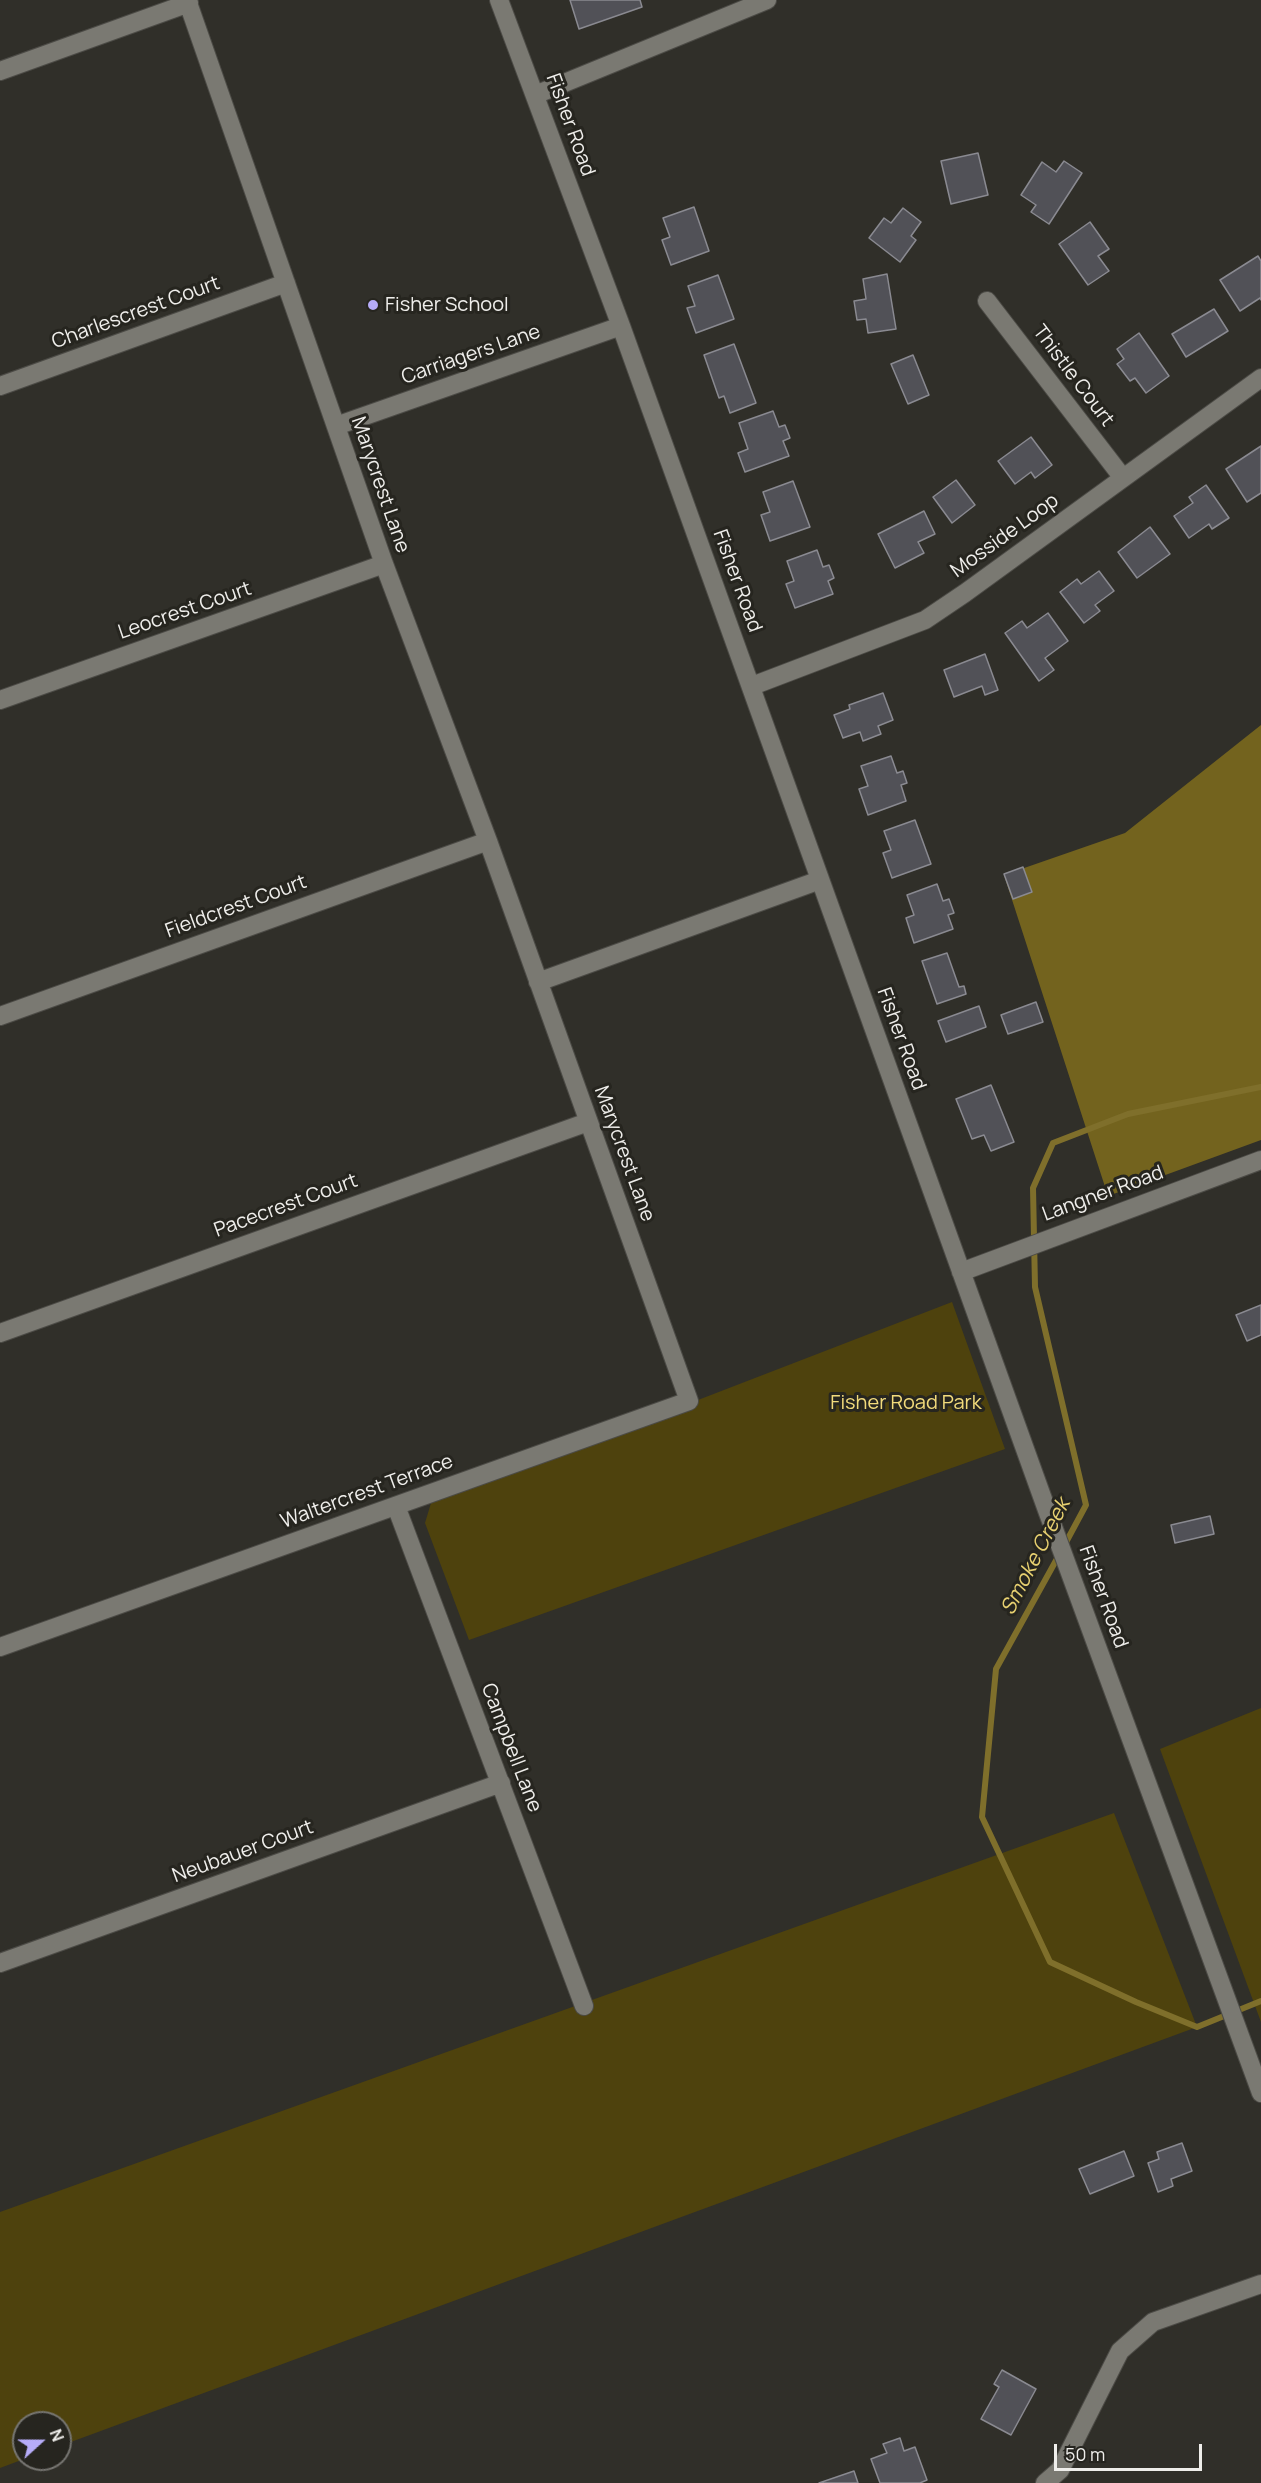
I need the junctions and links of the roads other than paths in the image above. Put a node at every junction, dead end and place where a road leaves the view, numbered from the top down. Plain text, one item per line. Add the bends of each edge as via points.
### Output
1 (500, 0) edge
2 (767, 0) edge
3 (188, 2) edge
4 (0, 71) edge
5 (535, 95) junction
6 (286, 283) junction
7 (987, 301) dead end
8 (621, 326) junction
9 (1261, 378) edge
10 (0, 386) edge
11 (336, 426) junction
12 (1123, 478) junction
13 (384, 564) junction
14 (752, 686) junction
15 (0, 700) edge
16 (488, 841) junction
17 (820, 880) junction
18 (538, 982) junction
19 (0, 1016) edge
20 (588, 1122) junction
21 (1261, 1160) edge
22 (962, 1272) junction
23 (0, 1333) edge
24 (667, 1341) joint
25 (396, 1506) junction
26 (0, 1647) edge
27 (501, 1783) junction
28 (0, 1963) edge
29 (584, 2006) dead end
30 (1261, 2093) edge
31 (1261, 2284) edge
32 (1045, 2483) edge

1 - 5 street, Fisher Road
2 - 5 street
3 - 4 street
3 - 6 street, Marycrest Lane
5 - 8 street, Fisher Road
6 - 10 street, Charlescrest Court
6 - 11 street, Marycrest Lane
7 - 12 street, Thistle Court
8 - 11 street, Carriagers Lane
8 - 14 street, Fisher Road
9 - 12 street, Mosside Loop
11 - 13 street, Marycrest Lane
12 - 14 street, Mosside Loop via 925,620
13 - 15 street, Leocrest Court
13 - 16 street, Marycrest Lane
14 - 17 street, Fisher Road
16 - 18 street, Marycrest Lane
16 - 19 street, Fieldcrest Court
17 - 18 street
17 - 22 street, Fisher Road
18 - 20 street, Marycrest Lane
20 - 23 street, Pacecrest Court
20 - 24 street, Marycrest Lane
21 - 22 street, Langner Road
22 - 30 street, Fisher Road
24 - 25 street, Waltercrest Terrace via 688,1401
25 - 26 street, Waltercrest Terrace
25 - 27 street, Campbell Lane
27 - 28 street, Neubauer Court
27 - 29 street, Campbell Lane
31 - 32 street via 1154,2322 1120,2351 1060,2470

